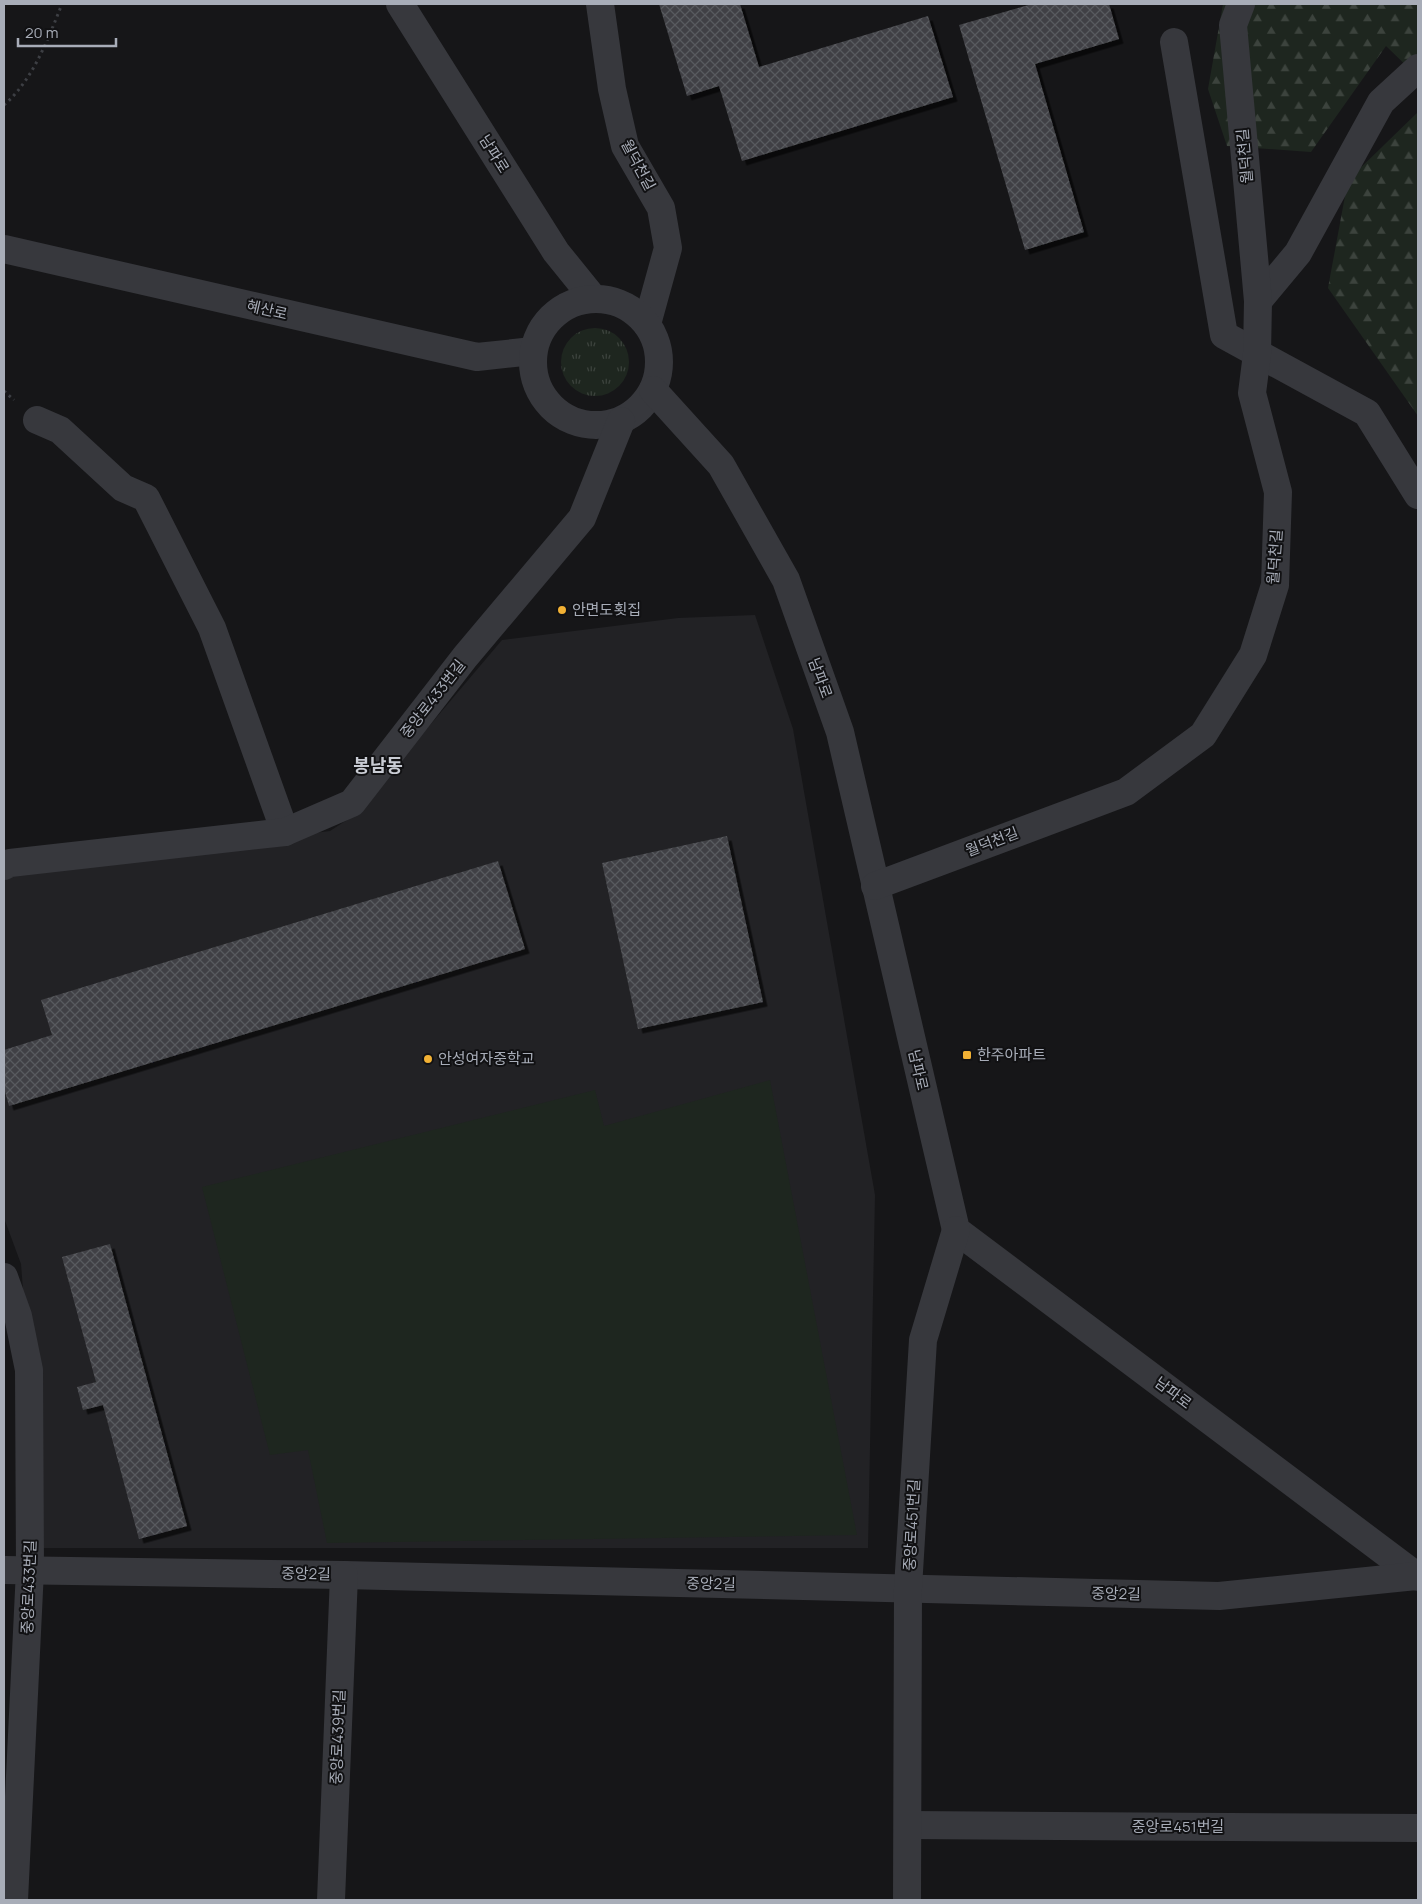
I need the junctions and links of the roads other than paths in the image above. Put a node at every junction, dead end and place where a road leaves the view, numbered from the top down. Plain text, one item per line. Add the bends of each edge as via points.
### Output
1 (400, 4) edge
2 (600, 4) edge
3 (1241, 4) edge
4 (1174, 42) dead end
5 (1418, 68) edge
6 (4, 248) edge
7 (594, 299) junction
8 (1258, 301) junction
9 (647, 324) junction
10 (533, 351) junction
11 (1257, 354) junction
12 (653, 390) junction
13 (37, 420) dead end
14 (621, 421) junction
15 (1418, 495) edge
16 (285, 832) junction
17 (4, 866) edge
18 (875, 886) junction
19 (956, 1230) junction
20 (4, 1277) edge
21 (11, 1316) edge
22 (17, 1570) edge
23 (344, 1574) junction
24 (1417, 1576) edge
25 (908, 1588) junction
26 (908, 1826) junction
27 (1418, 1828) edge
28 (14, 1900) edge
29 (331, 1900) edge
30 (907, 1900) edge

1 - 7 street, 남파로 via 556,252
2 - 9 street, 월덕천길 via 612,89 625,146 661,208 668,248
3 - 8 street, 월덕천길 via 1234,25
4 - 11 street via 1224,335
5 - 8 street via 1382,102 1298,254
6 - 10 street, 혜산로 via 477,357
7 - 9 street via 614,301 632,310
7 - 10 street via 577,301 548,319 538,334
8 - 11 street, 월덕천길
9 - 12 street via 659,356
10 - 14 street via 532,371 537,389 548,406 582,425 602,426
11 - 15 street via 1367,413
11 - 18 street, 월덕천길 via 1252,393 1278,492 1275,585 1253,655 1203,736 1126,792
12 - 14 street via 645,402
12 - 18 street, 남파로 via 721,465 786,580 840,732
13 - 16 street via 60,430 123,488 146,498 212,628
14 - 16 street, 중앙로433번길 via 582,518 466,657 352,803
16 - 17 street, 중앙로433번길
18 - 19 street, 남파로
19 - 24 street, 남파로
19 - 25 street, 중앙로451번길 via 923,1340
20 - 21 street, 중앙로433번길
21 - 22 street, 중앙로433번길 via 30,1370
22 - 23 street, 중앙2길
22 - 28 street, 중앙로433번길
23 - 25 street, 중앙2길
23 - 29 street, 중앙로439번길
24 - 25 street, 중앙2길 via 1219,1596
25 - 26 street, 중앙로451번길
26 - 27 street, 중앙로451번길
26 - 30 street, 중앙로451번길

